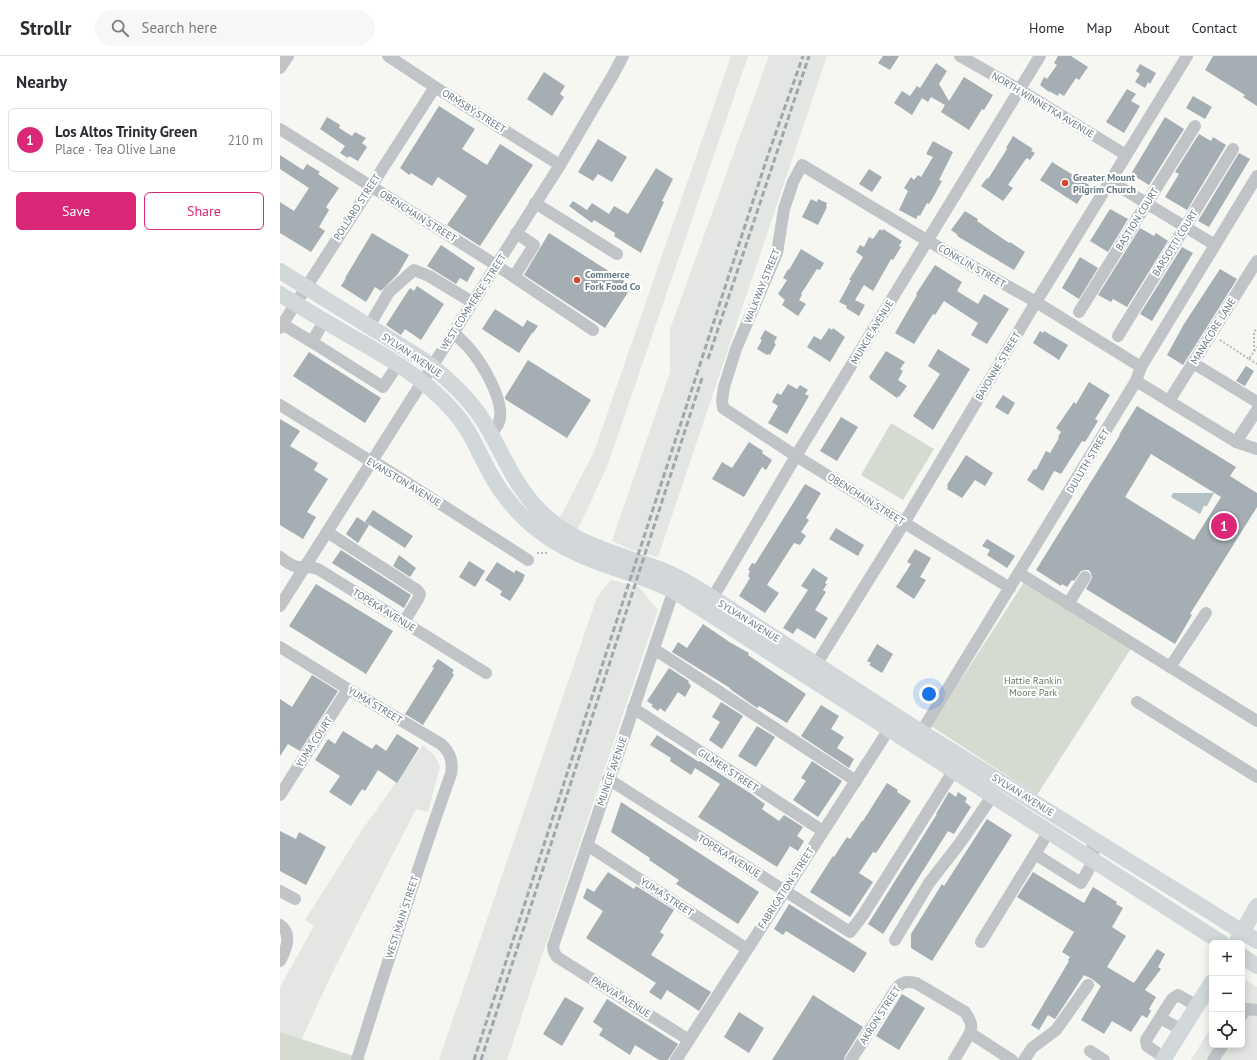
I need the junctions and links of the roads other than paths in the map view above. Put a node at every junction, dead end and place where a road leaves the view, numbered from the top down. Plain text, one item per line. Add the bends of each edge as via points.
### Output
1 (288, 56) edge
2 (388, 56) edge
3 (623, 56) edge
4 (960, 56) edge
5 (1040, 56) edge
6 (1187, 56) edge
7 (280, 68) edge
8 (435, 87) junction
9 (1020, 90) junction
10 (1195, 126) dead end
11 (280, 129) edge
12 (1232, 149) dead end
13 (1126, 155) junction
14 (560, 165) junction
15 (802, 165) joint
16 (1257, 176) edge
17 (1110, 181) junction
18 (371, 186) junction
19 (1147, 203) junction
20 (535, 204) junction
21 (1185, 226) junction
22 (516, 233) junction
23 (928, 241) junction
24 (1215, 245) junction
25 (617, 254) dead end
26 (1257, 261) edge
27 (496, 265) junction
28 (280, 271) edge
29 (514, 277) junction
30 (306, 287) junction
31 (280, 294) edge
32 (472, 302) junction
33 (1036, 302) junction
34 (295, 303) junction
35 (1079, 312) dead end
36 (324, 321) junction
37 (281, 326) edge
38 (369, 326) junction
39 (593, 330) dead end
40 (452, 333) junction
41 (1118, 336) dead end
42 (312, 342) junction
43 (1193, 363) junction
44 (398, 364) junction
45 (432, 366) junction
46 (1141, 367) junction
47 (422, 381) junction
48 (1136, 381) junction
49 (1170, 401) junction
50 (1257, 402) edge
51 (280, 405) edge
52 (723, 408) joint
53 (1257, 410) edge
54 (491, 434) junction
55 (1240, 444) junction
56 (1257, 449) edge
57 (796, 456) junction
58 (1257, 456) edge
59 (372, 462) junction
60 (904, 523) junction
61 (327, 532) junction
62 (280, 558) edge
63 (526, 559) road end
64 (305, 566) junction
65 (1019, 573) junction
66 (1085, 577) dead end
67 (1010, 588) junction
68 (674, 591) junction
69 (709, 604) junction
70 (1068, 604) junction
71 (280, 606) edge
72 (1206, 613) dead end
73 (404, 622) junction
74 (280, 647) edge
75 (654, 650) junction
76 (1170, 667) junction
77 (812, 670) junction
78 (486, 673) dead end
79 (348, 689) junction
80 (1137, 702) dead end
81 (633, 708) junction
82 (1257, 721) edge
83 (893, 723) junction
84 (917, 738) junction
85 (954, 770) junction
86 (451, 774) joint
87 (1257, 777) edge
88 (608, 779) junction
89 (856, 781) junction
90 (280, 795) edge
91 (993, 795) junction
92 (823, 831) junction
93 (1050, 831) junction
94 (1092, 838) junction
95 (587, 845) junction
96 (1035, 854) junction
97 (1094, 860) junction
98 (280, 891) edge
99 (784, 891) junction
100 (295, 899) dead end
101 (1257, 906) edge
102 (280, 925) edge
103 (1239, 937) edge
104 (895, 940) dead end
105 (1217, 940) edge
106 (1257, 941) edge
107 (980, 942) dead end
108 (747, 949) junction
109 (554, 952) joint
110 (1245, 958) edge
111 (280, 961) edge
112 (1257, 966) edge
113 (1088, 985) dead end
114 (1209, 987) edge
115 (1197, 1006) junction
116 (1257, 1010) edge
117 (1244, 1012) edge
118 (1160, 1018) junction
119 (1182, 1030) junction
120 (970, 1033) junction
121 (689, 1040) junction
122 (1221, 1048) edge
123 (1090, 1051) dead end
124 (1164, 1059) edge
125 (357, 1060) edge
126 (676, 1060) edge
127 (851, 1060) edge
128 (954, 1060) edge
129 (1012, 1060) edge
130 (1024, 1060) edge
131 (1104, 1060) edge
132 (1213, 1060) edge

1 - 7 street
2 - 8 street, ORMSBY STREET
3 - 14 street, WEST COMMERCE STREET
4 - 9 street, NORTH WINNETKA AVENUE
5 - 9 street, MUNCIE AVENUE
6 - 13 street, BAYONNE STREET
8 - 14 street, ORMSBY STREET
8 - 18 street, POLLARD STREET
9 - 13 street, NORTH WINNETKA AVENUE
9 - 23 street, MUNCIE AVENUE
10 - 19 street, BASTION COURT
11 - 18 street, OBENCHAIN STREET
12 - 21 street, BARSOTTI COURT
13 - 17 street, BAYONNE STREET
14 - 20 street, WEST COMMERCE STREET
15 - 23 street, CONKLIN STREET
15 - 52 street, WALKWAY STREET via 784,209 777,253 736,349 724,387
16 - 24 street, DULUTH STREET
17 - 19 street
17 - 33 street, BAYONNE STREET
18 - 27 street, OBENCHAIN STREET
18 - 30 street, POLLARD STREET
19 - 21 street
19 - 35 street, BASTION COURT
20 - 22 street, WEST COMMERCE STREET
20 - 25 street
21 - 24 street
21 - 41 street, BARSOTTI COURT
22 - 27 street, WEST COMMERCE STREET
22 - 29 street via 534,245
23 - 33 street, CONKLIN STREET
23 - 57 street, MUNCIE AVENUE
24 - 46 street, DULUTH STREET
26 - 43 street, MANACORE LANE
27 - 29 street, OBENCHAIN STREET
27 - 32 street, WEST COMMERCE STREET
28 - 30 main road, SYLVAN AVENUE
29 - 39 street, OBENCHAIN STREET
30 - 34 street, POLLARD STREET
30 - 38 main road, SYLVAN AVENUE
31 - 34 main road, SYLVAN AVENUE
32 - 38 street via 414,270 389,292
32 - 40 street, WEST COMMERCE STREET
33 - 46 street, CONKLIN STREET
33 - 60 street, BAYONNE STREET
34 - 36 main road, SYLVAN AVENUE
34 - 37 street, POLLARD STREET
36 - 42 street
36 - 44 main road, SYLVAN AVENUE
37 - 42 street
38 - 45 main road, SYLVAN AVENUE
40 - 45 street, WEST COMMERCE STREET
40 - 54 street via 469,348 489,379 499,402 500,419
42 - 44 street via 383,387
43 - 49 street, MANACORE LANE
43 - 50 street
44 - 47 main road, SYLVAN AVENUE
45 - 47 street, WEST COMMERCE STREET
45 - 54 main road, SYLVAN AVENUE via 466,398
46 - 48 street, DULUTH STREET
47 - 59 street, WEST COMMERCE STREET
47 - 68 main road, SYLVAN AVENUE via 454,412 473,438 494,480 511,504 541,533 576,554 651,580
48 - 49 street
48 - 65 street, DULUTH STREET
49 - 55 street
51 - 59 street, EVANSTON AVENUE
52 - 57 street, OBENCHAIN STREET
53 - 55 street
54 - 69 main road, SYLVAN AVENUE via 501,456 527,496 540,512 566,533 607,552 680,579
55 - 56 street
55 - 58 street
57 - 60 street, OBENCHAIN STREET
57 - 69 street, MUNCIE AVENUE
59 - 61 street, WEST COMMERCE STREET
59 - 63 street, EVANSTON AVENUE
60 - 67 street, OBENCHAIN STREET
60 - 77 street, BAYONNE STREET
61 - 64 street, WEST COMMERCE STREET
61 - 73 street via 417,590 420,594 418,599
62 - 64 street, TOPEKA AVENUE via 298,567
64 - 71 street, WEST COMMERCE STREET
64 - 73 street, TOPEKA AVENUE via 318,569
65 - 67 street, DULUTH STREET
65 - 70 street
66 - 70 street
67 - 84 street, DULUTH STREET
68 - 69 main road, SYLVAN AVENUE
68 - 75 street, MUNCIE AVENUE
69 - 77 main road, SYLVAN AVENUE
70 - 76 street
72 - 76 street
73 - 78 street, TOPEKA AVENUE
74 - 79 street, YUMA STREET
75 - 81 street, MUNCIE AVENUE
75 - 89 street
76 - 82 street
77 - 83 main road, SYLVAN AVENUE
79 - 86 street, YUMA STREET via 441,744 451,758
79 - 90 street, YUMA COURT
80 - 87 street
81 - 88 street, MUNCIE AVENUE
81 - 92 street, GILMER STREET
83 - 84 main road, SYLVAN AVENUE
83 - 89 street, FABRICATION STREET
84 - 85 main road, SYLVAN AVENUE
84 - 94 main road, SYLVAN AVENUE
85 - 91 main road, SYLVAN AVENUE
85 - 99 street, TOPEKA AVENUE via 868,908 850,932
86 - 125 street, WEST MAIN STREET via 410,892
88 - 95 street, MUNCIE AVENUE
88 - 99 street, TOPEKA AVENUE
89 - 92 street, FABRICATION STREET
91 - 93 main road, SYLVAN AVENUE
91 - 104 street via 929,883
92 - 99 street, FABRICATION STREET
93 - 96 street
93 - 97 main road, SYLVAN AVENUE
94 - 97 street
94 - 103 main road, SYLVAN AVENUE
95 - 108 street, YUMA STREET
95 - 109 street, MUNCIE AVENUE via 553,946
96 - 97 street via 1080,883
96 - 107 street
97 - 105 main road, SYLVAN AVENUE
98 - 100 street
99 - 108 street, FABRICATION STREET
101 - 103 main road
102 - 111 street via 288,937 287,948
103 - 106 main road, SYLVAN AVENUE
108 - 121 street, FABRICATION STREET
109 - 121 street, PARVIA AVENUE via 557,957
110 - 112 main road
113 - 130 street via 1056,1030 1032,1048
114 - 115 main road
115 - 118 street via 1178,995 1172,999
115 - 119 main road
116 - 117 street via 1246,1009
118 - 119 street
118 - 124 street via 1146,1040 1146,1046
119 - 124 main road
120 - 127 street, AKRON STREET via 972,1027 965,1012 916,983 901,983
120 - 128 street
120 - 129 street
121 - 126 street, FABRICATION STREET
122 - 132 street
123 - 131 street

